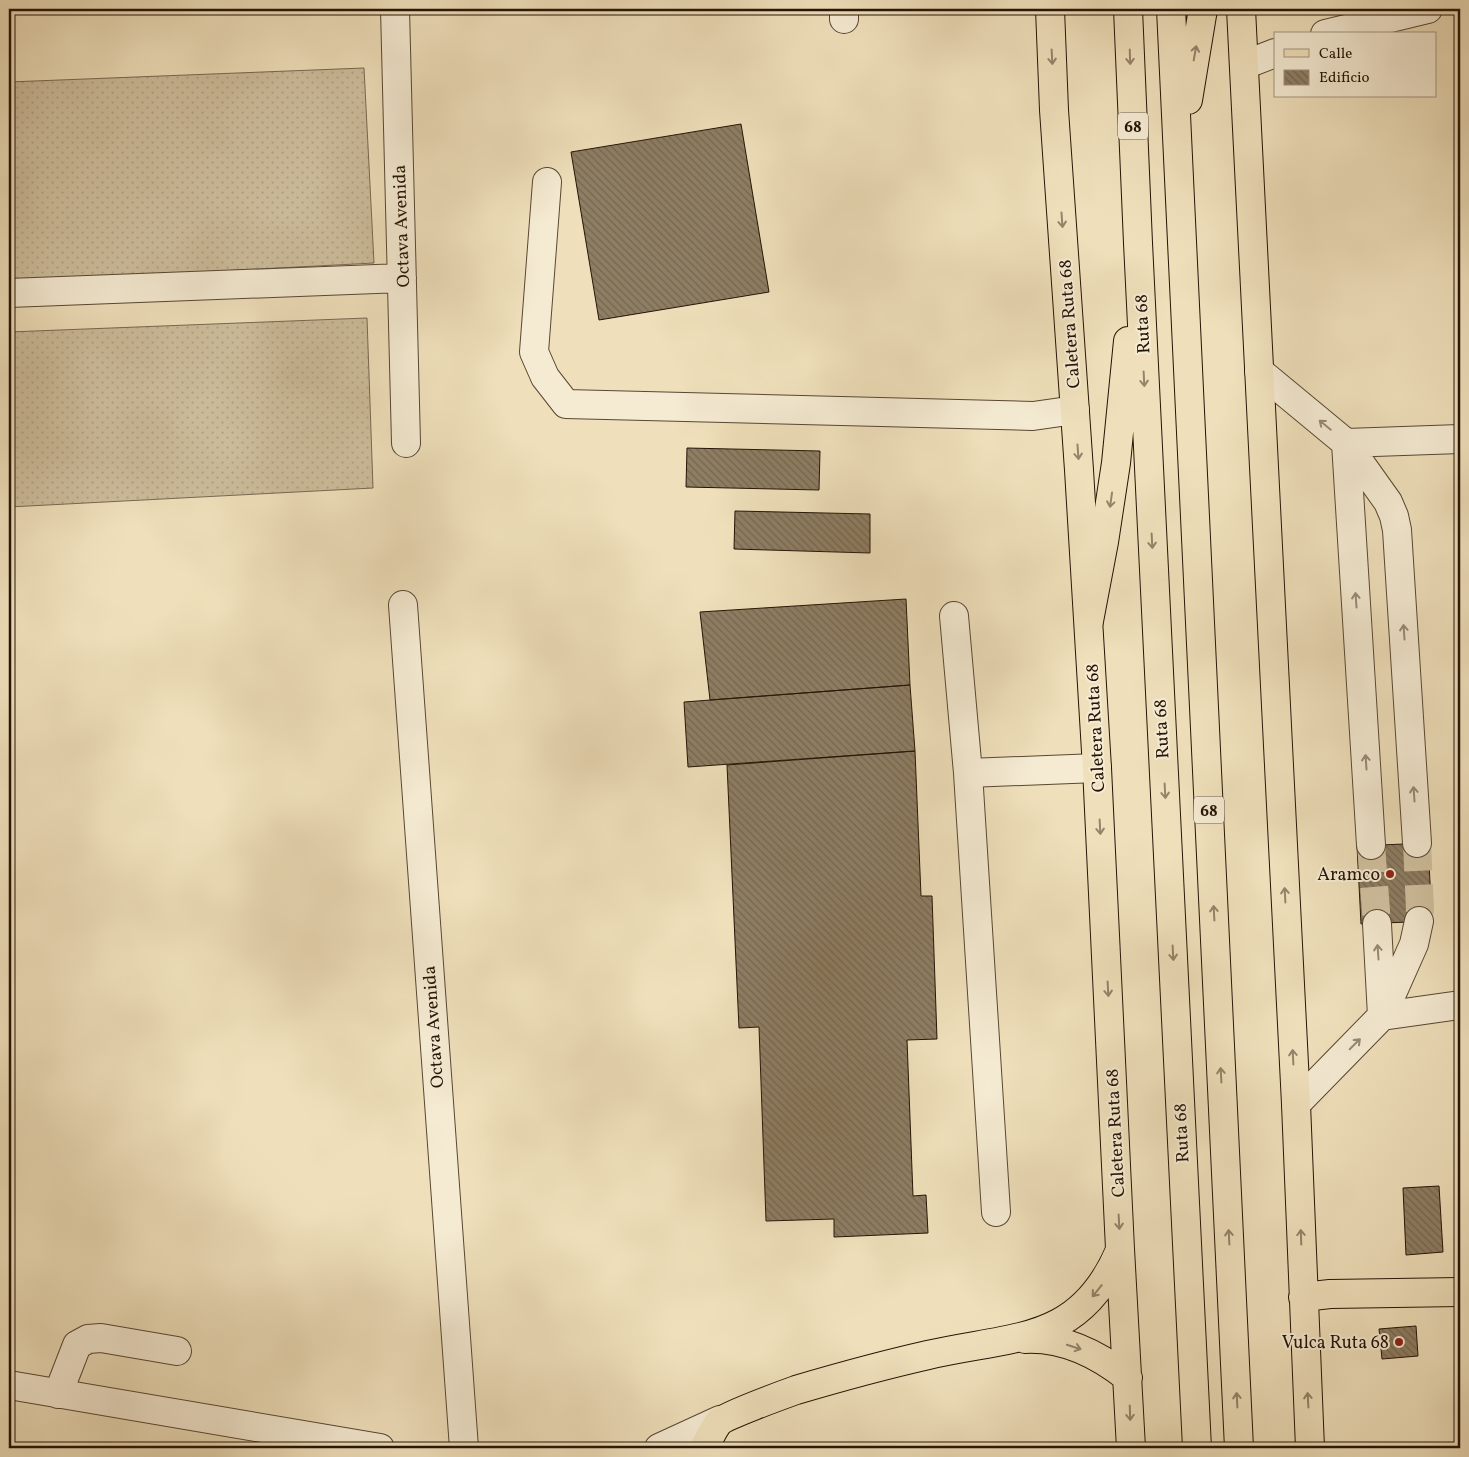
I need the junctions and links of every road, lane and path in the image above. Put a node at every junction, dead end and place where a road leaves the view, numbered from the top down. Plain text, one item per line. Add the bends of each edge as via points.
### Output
1 (395, 9) edge
2 (1050, 9) edge
3 (1128, 9) edge
4 (1171, 9) edge
5 (1203, 9) edge
6 (1241, 9) edge
7 (1416, 10) edge
8 (1333, 32) edge
9 (1274, 53) edge
10 (1244, 65) junction
11 (1179, 171) junction
12 (547, 182) dead end
13 (1138, 243) junction
14 (402, 278) junction
15 (9, 293) edge
16 (1259, 371) junction
17 (1075, 410) junction
18 (1460, 438) edge
19 (406, 443) dead end
20 (1346, 443) junction
21 (403, 605) dead end
22 (954, 616) dead end
23 (1089, 621) junction
24 (1097, 768) junction
25 (968, 773) junction
26 (1417, 843) tunnel mouth
27 (1372, 845) tunnel mouth
28 (1419, 921) tunnel mouth
29 (1376, 924) tunnel mouth
30 (1460, 1005) edge
31 (1382, 1016) junction
32 (1296, 1104) junction
33 (996, 1212) dead end
34 (1120, 1248) junction
35 (1460, 1292) edge
36 (1303, 1297) junction
37 (1008, 1339) junction
38 (177, 1351) dead end
39 (1128, 1378) junction
40 (9, 1385) edge
41 (58, 1394) junction
42 (720, 1420) junction
43 (380, 1448) edge
44 (464, 1448) edge
45 (660, 1448) edge
46 (704, 1448) edge
47 (1131, 1448) edge
48 (1197, 1448) edge
49 (1239, 1448) edge
50 (1310, 1448) edge

1 - 14 street, Octava Avenida
2 -> 17 main road, Caletera Ruta 68
3 -> 13 main road, Ruta 68 / 68
4 - 11 main road, 68
11 -> 5 main road
6 - 10 main road
7 - 8 street
9 - 10 street
10 - 16 main road
49 -> 11 main road, 68
12 - 17 street via 534,352 545,377 566,404 1033,416
13 -> 23 main road via 1116,463
13 -> 48 main road, Ruta 68 / 68
14 - 15 street
14 - 19 street, Octava Avenida
20 -> 16 street
32 -> 16 main road
17 -> 23 main road, Caletera Ruta 68
18 - 20 street
26 -> 20 street via 1397,530 1388,502
27 -> 20 street
21 - 44 street, Octava Avenida
22 - 25 street
23 - 24 main road, Caletera Ruta 68
24 - 25 street
24 -> 34 main road, Caletera Ruta 68
25 - 33 street
28 - 31 street via 1414,944
31 -> 29 street
30 - 31 street
32 -> 31 street
36 -> 32 main road
34 -> 37 main road via 1102,1285 1089,1301 1054,1326 1032,1335
34 - 39 main road, Caletera Ruta 68
35 - 36 main road
50 -> 36 main road
37 -> 39 main road via 1046,1340 1076,1347
37 - 42 main road via 853,1373 782,1395
38 - 41 street via 101,1338 88,1339 77,1345
39 -> 47 main road, Caletera Ruta 68
40 - 41 street
41 - 43 street
42 - 45 street
42 - 46 main road

